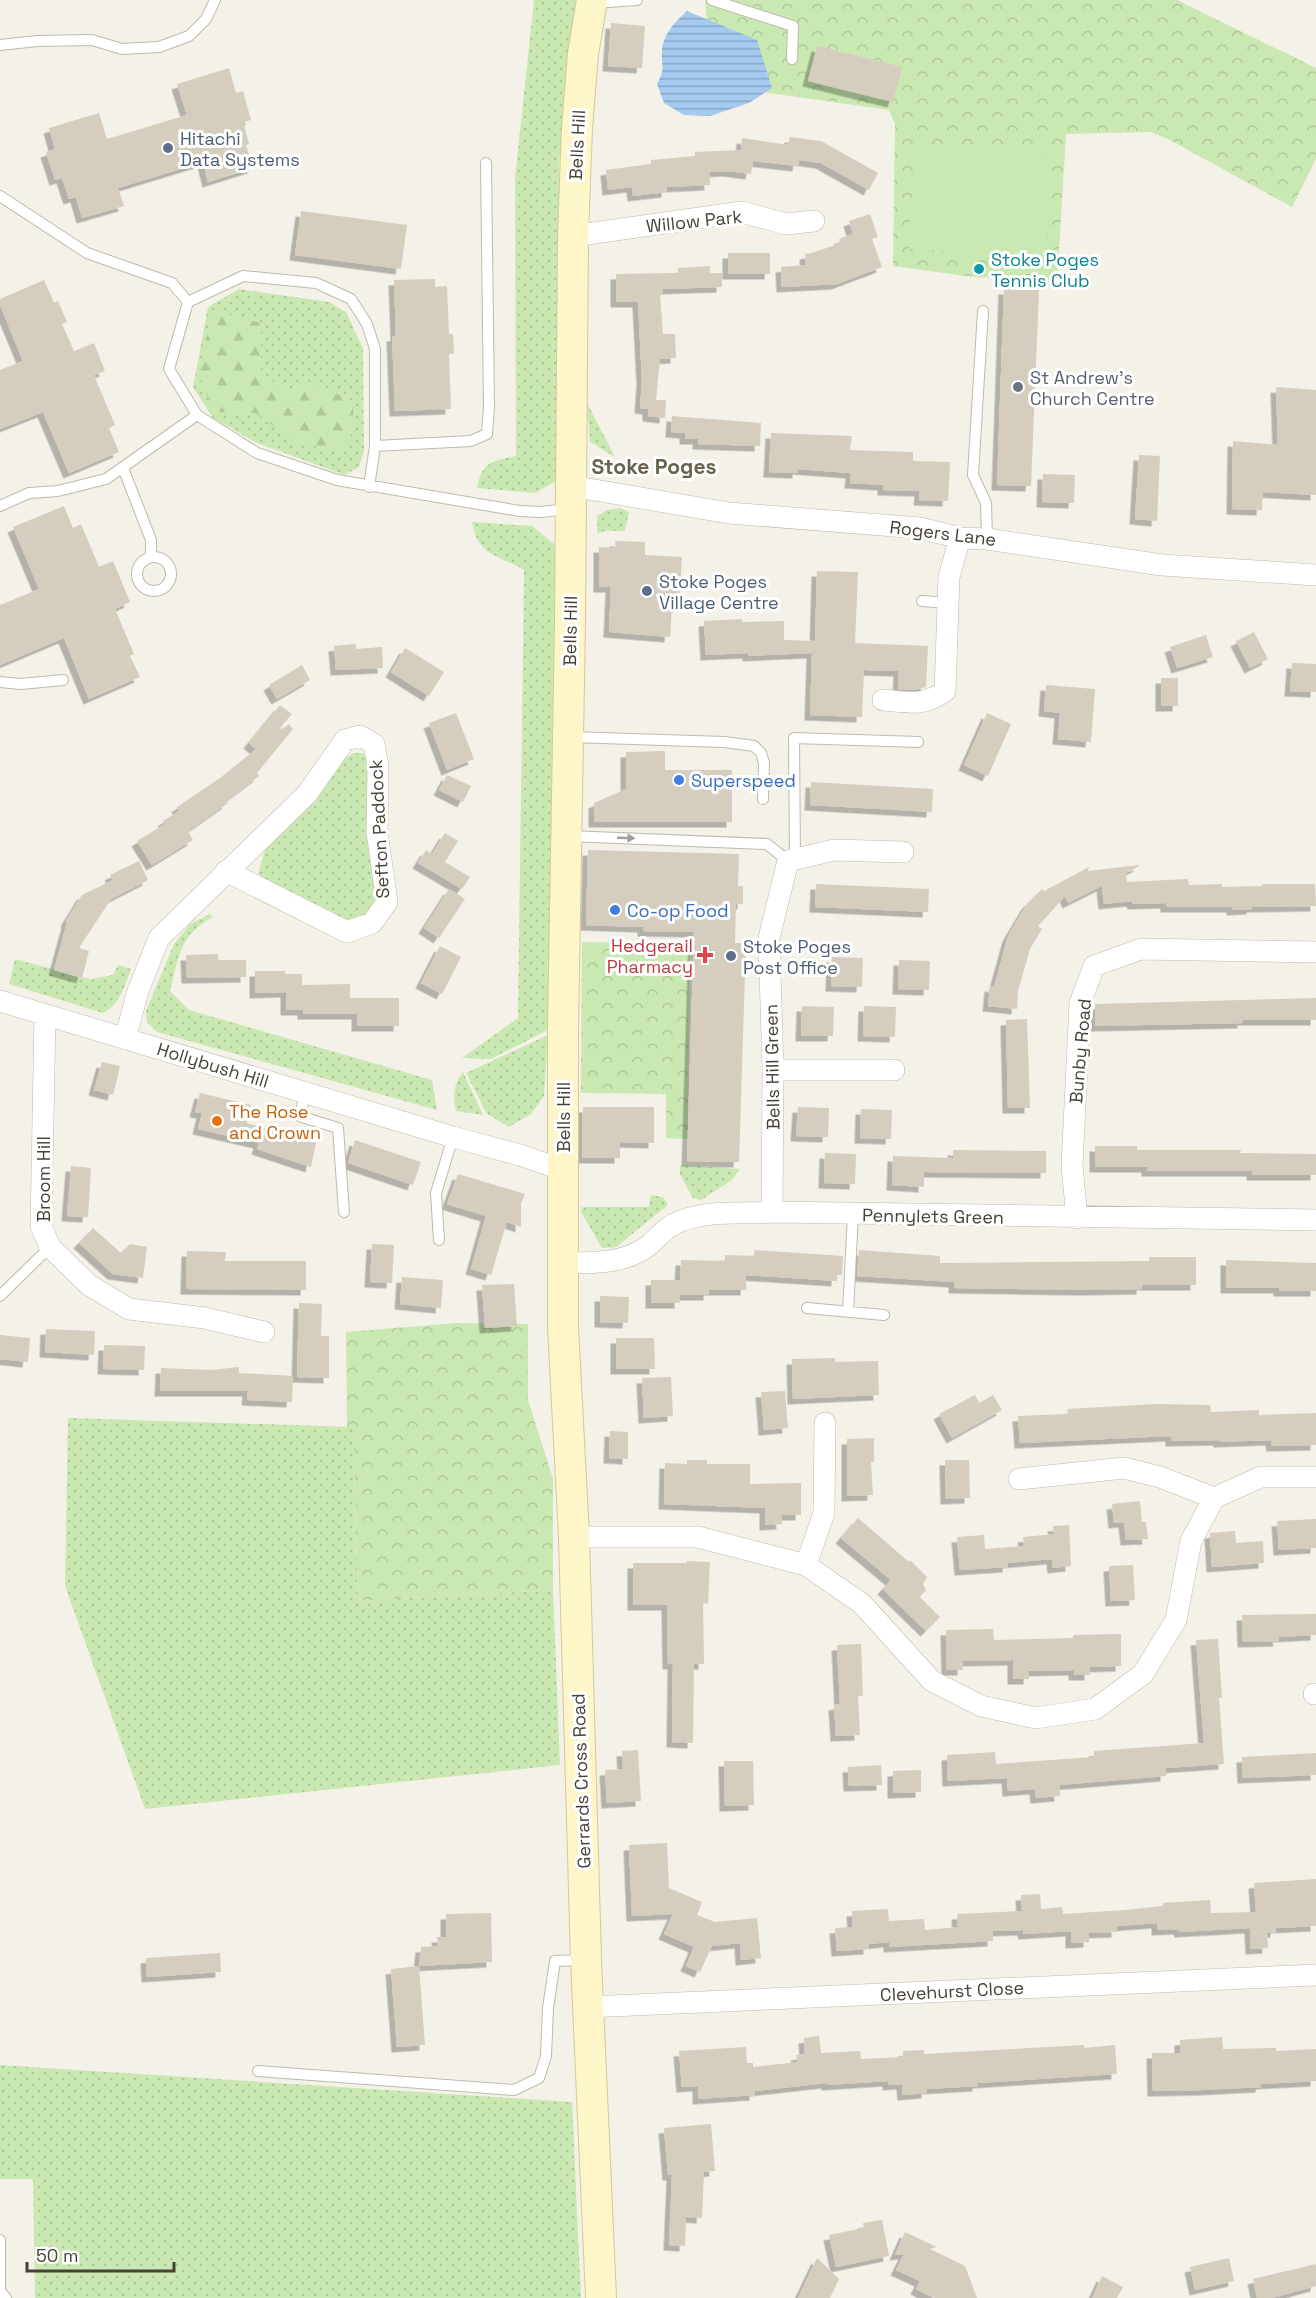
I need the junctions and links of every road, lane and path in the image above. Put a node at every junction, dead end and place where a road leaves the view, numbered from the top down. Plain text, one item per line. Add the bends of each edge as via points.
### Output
1 (215, 0) edge
2 (637, 0) edge
3 (712, 0) edge
4 (592, 2) edge
5 (0, 45) edge
6 (792, 59) dead end
7 (486, 163) dead end
8 (0, 196) edge
9 (814, 221) dead end
10 (573, 236) junction
11 (188, 302) junction
12 (983, 311) dead end
13 (197, 416) junction
14 (375, 446) junction
15 (123, 468) junction
16 (369, 487) junction
17 (571, 497) junction
18 (0, 506) edge
19 (960, 538) junction
20 (987, 539) junction
21 (151, 557) dead end
22 (1316, 575) edge
23 (922, 602) dead end
24 (948, 603) junction
25 (63, 680) dead end
26 (0, 681) edge
27 (883, 700) dead end
28 (568, 737) junction
29 (918, 742) dead end
30 (763, 799) dead end
31 (568, 836) junction
32 (903, 852) dead end
33 (791, 860) junction
34 (226, 871) junction
35 (1316, 952) edge
36 (0, 1001) edge
37 (45, 1015) junction
38 (125, 1039) junction
39 (773, 1070) junction
40 (894, 1070) dead end
41 (306, 1093) junction
42 (453, 1137) junction
43 (564, 1170) junction
44 (344, 1212) dead end
45 (772, 1212) junction
46 (854, 1214) junction
47 (1077, 1218) junction
48 (1316, 1220) edge
49 (440, 1240) dead end
50 (50, 1247) junction
51 (564, 1263) junction
52 (0, 1296) edge
53 (807, 1308) dead end
54 (848, 1312) junction
55 (884, 1315) dead end
56 (264, 1332) dead end
57 (825, 1422) dead end
58 (1316, 1477) edge
59 (1019, 1479) dead end
60 (1214, 1498) junction
61 (574, 1537) junction
62 (806, 1564) junction
63 (586, 1960) junction
64 (1316, 1975) edge
65 (588, 2007) junction
66 (258, 2071) dead end
67 (0, 2240) edge
68 (6, 2298) edge
69 (601, 2298) edge

1 - 5 lane via 206,19 189,36 159,47 122,49 92,40
2 - 4 lane
3 - 6 lane via 793,26
4 - 10 main road, Bells Hill via 583,54
7 - 14 lane via 487,435 471,441
8 - 11 lane via 87,253 172,283
9 - 10 street, Willow Park via 786,224 742,212
10 - 17 main road, Bells Hill
11 - 13 lane via 169,369
11 - 14 lane via 243,276 316,283 351,299 367,324 375,349
12 - 20 lane via 973,475 986,503
13 - 15 lane
13 - 16 lane via 257,453
14 - 16 lane
15 - 18 lane via 106,479 58,491 29,493
15 - 21 lane via 151,540
16 - 17 lane via 519,512 541,512
17 - 19 street, Rogers Lane via 920,528
17 - 28 main road, Bells Hill
19 - 20 street, Rogers Lane
19 - 24 street via 949,578
20 - 22 street, Rogers Lane via 1162,565
23 - 24 lane
24 - 27 street via 945,691 931,701
25 - 26 lane via 21,684
28 - 30 lane via 754,746 764,764
28 - 31 main road, Bells Hill
29 - 33 lane via 794,738
31 -> 33 lane via 767,844
31 - 43 main road, Bells Hill via 562,1029
32 - 33 street via 834,850
33 - 39 street, Bells Hill Green via 770,938
34 - 34 street, Sefton Paddock via 307,794 345,740 360,736 374,744 378,766 377,832 387,902 372,923 347,932
34 - 38 street, Sefton Paddock via 159,938
35 - 47 street, Bunby Road via 1141,949 1094,966 1080,1003 1072,1166
36 - 37 street, Hollybush Hill
37 - 38 street, Hollybush Hill
37 - 50 street, Broom Hill via 40,1226
38 - 41 street, Hollybush Hill
39 - 40 street
39 - 45 street, Bells Hill Green
41 - 42 street, Hollybush Hill
41 - 44 lane via 299,1116 338,1128
42 - 43 street, Hollybush Hill
42 - 49 lane via 436,1193
43 - 51 main road, Bells Hill
45 - 46 street, Pennylets Green
45 - 51 street, Pennylets Green via 699,1215 679,1221 627,1258
46 - 47 street, Pennylets Green
46 - 54 lane
47 - 48 street, Pennylets Green
50 - 52 lane
50 - 56 street, Broom Hill via 89,1285 129,1309 205,1318
51 - 61 main road, Gerrards Cross Road via 563,1326
53 - 54 lane
54 - 55 lane
57 - 62 street via 824,1513
58 - 60 street via 1261,1477
59 - 60 street via 1124,1468
60 - 62 street via 1191,1541 1176,1620 1143,1674 1095,1709 1036,1718 981,1706 932,1681 861,1604
61 - 62 street via 698,1537
61 - 63 main road, Gerrards Cross Road
63 - 65 main road, Gerrards Cross Road
63 - 66 lane via 555,1961 545,2066 539,2079 514,2090
64 - 65 street, Clevehurst Close
65 - 69 main road, Gerrards Cross Road
67 - 68 lane via 0,2291

